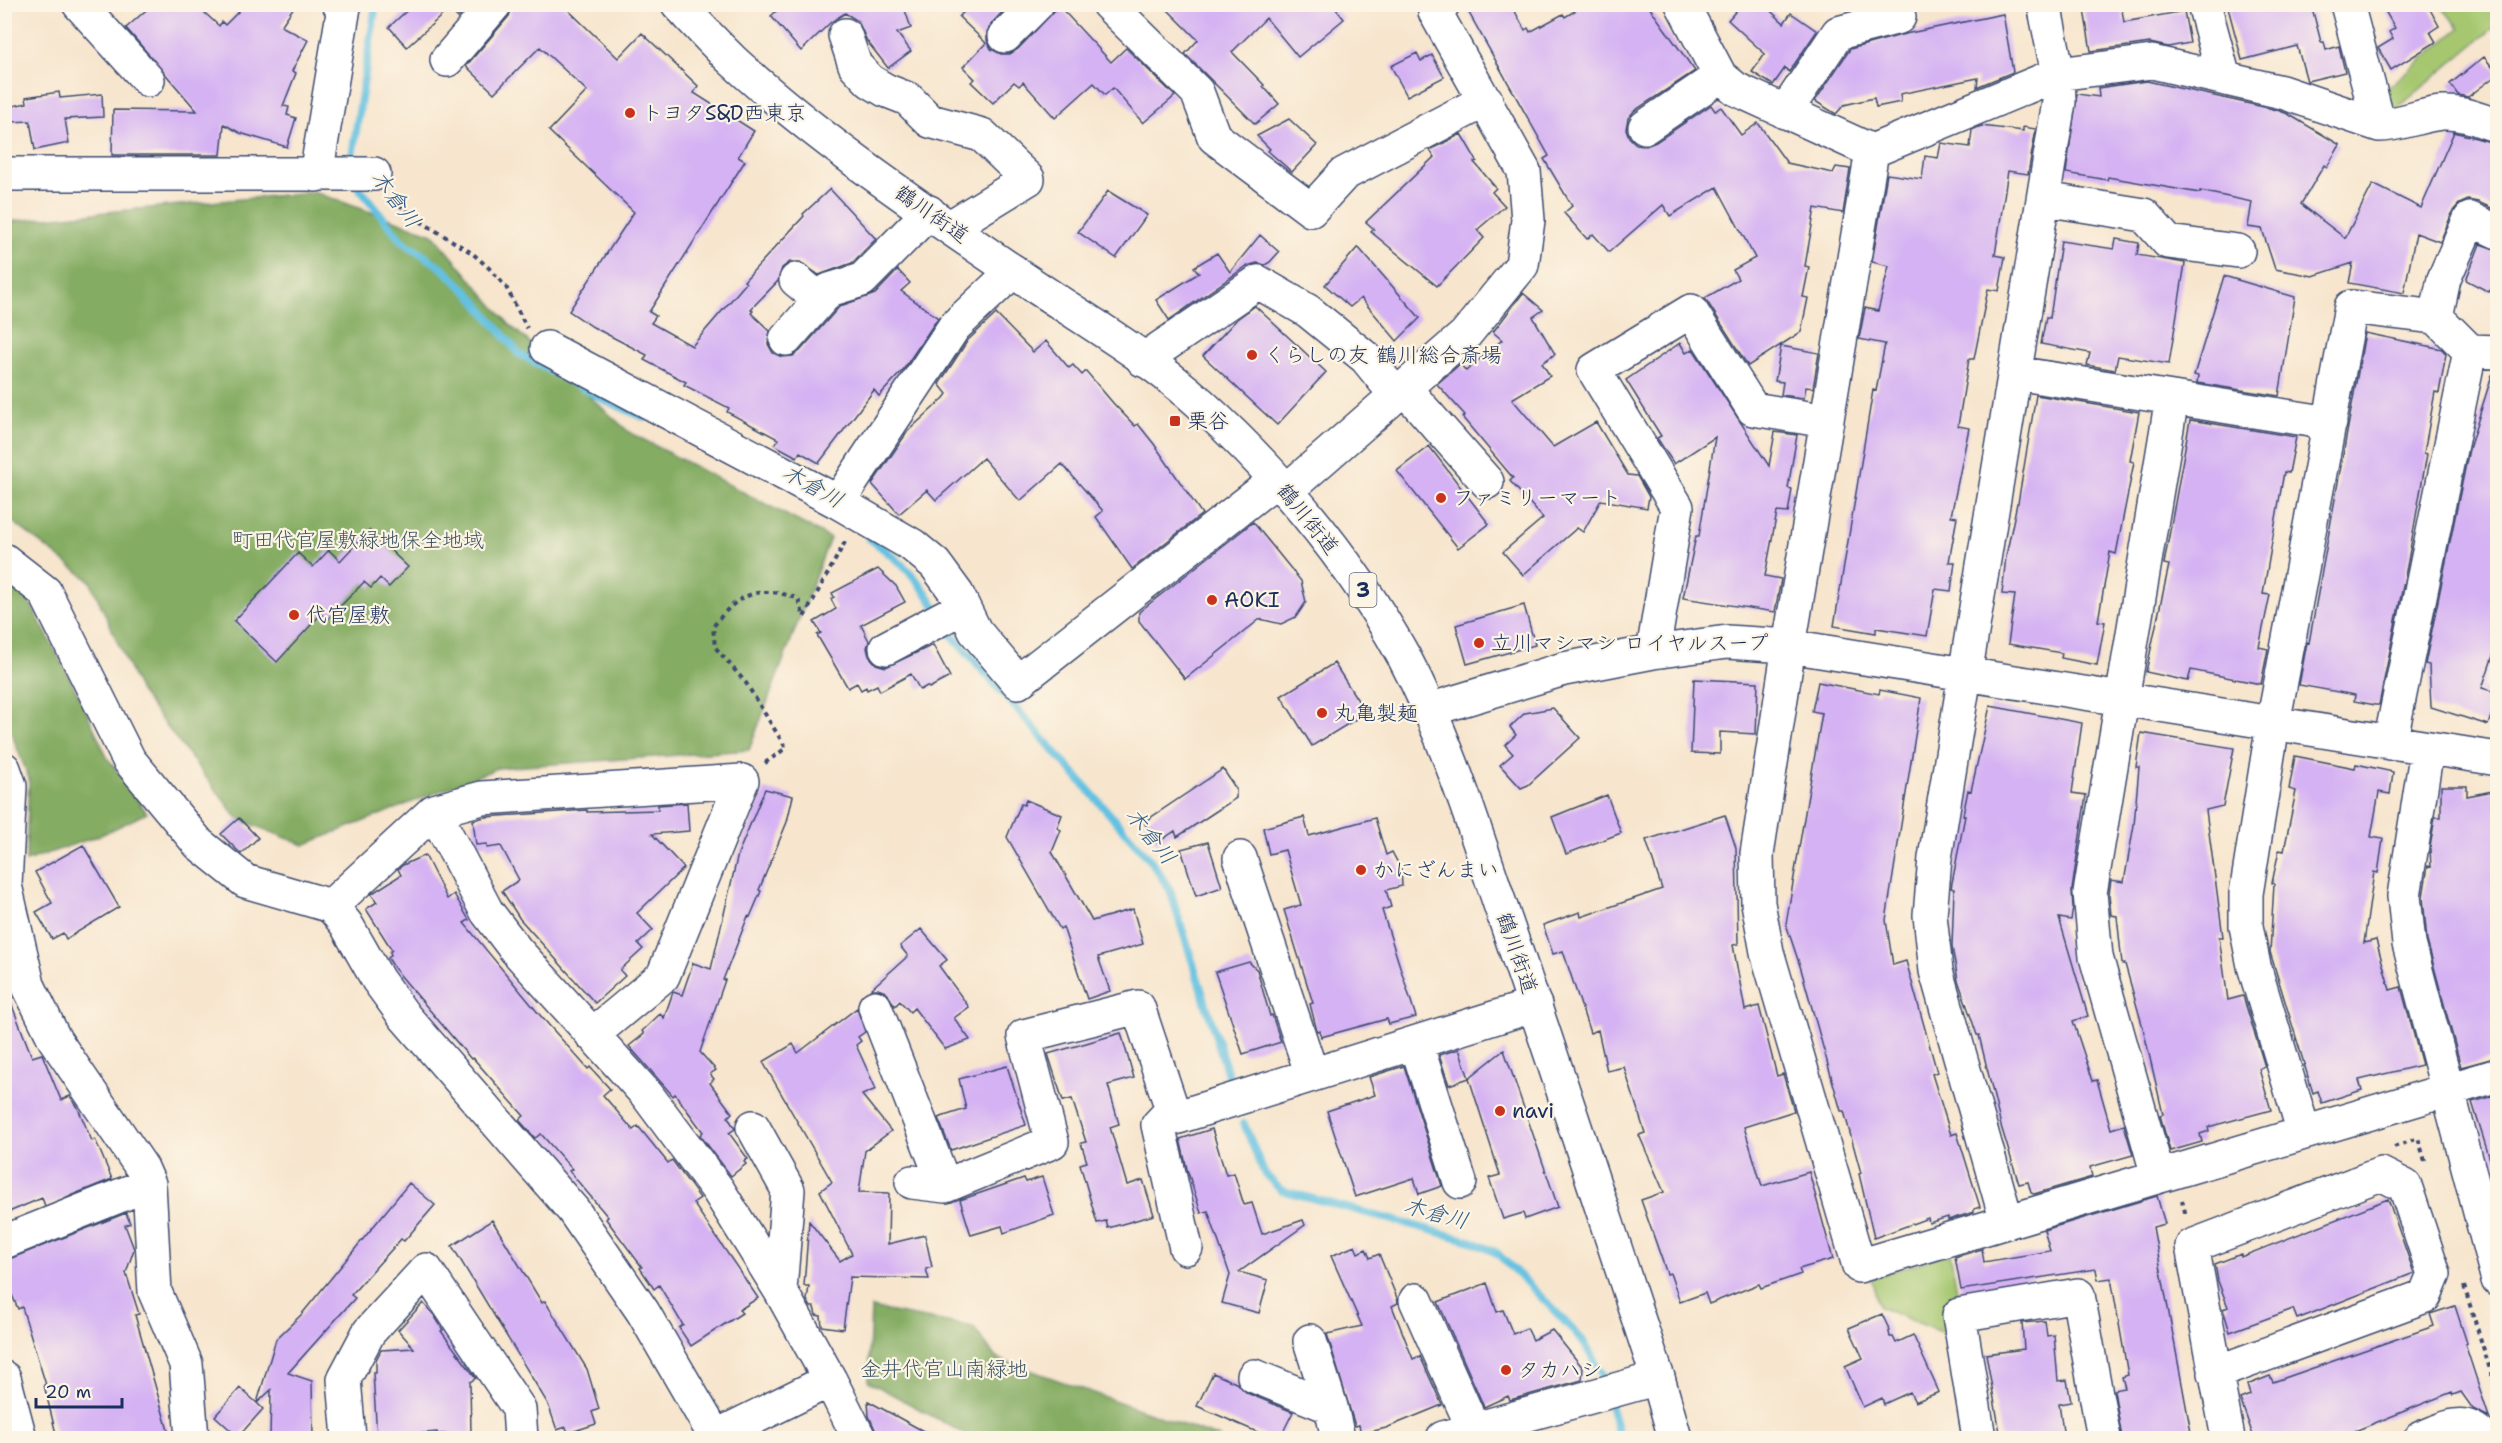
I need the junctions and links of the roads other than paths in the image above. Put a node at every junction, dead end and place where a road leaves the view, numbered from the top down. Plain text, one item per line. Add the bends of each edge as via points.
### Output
1 (79, 4) edge
2 (339, 4) edge
3 (495, 4) edge
4 (678, 4) edge
5 (1037, 4) edge
6 (1108, 4) edge
7 (1682, 4) edge
8 (2044, 4) edge
9 (2204, 4) edge
10 (2347, 4) edge
11 (1439, 8) edge
12 (1899, 17) dead end
13 (845, 35) dead end
14 (1005, 36) dead end
15 (447, 60) dead end
16 (2058, 74) junction
17 (1720, 76) junction
18 (2224, 78) junction
19 (148, 80) dead end
20 (1485, 100) junction
21 (1785, 112) junction
22 (2379, 125) junction
23 (2498, 126) edge
24 (1645, 127) dead end
25 (1872, 151) junction
26 (4, 174) edge
27 (374, 174) road end
28 (322, 175) junction
29 (2044, 199) junction
30 (939, 220) junction
31 (2498, 231) edge
32 (2216, 258) dead end
33 (1012, 271) junction
34 (2436, 317) junction
35 (786, 339) dead end
36 (547, 348) road end
37 (2484, 351) edge
38 (1143, 360) junction
39 (2015, 373) junction
40 (1400, 391) junction
41 (2172, 398) junction
42 (1827, 421) junction
43 (2330, 423) junction
44 (1487, 482) dead end
45 (1281, 486) junction
46 (838, 502) junction
47 (4, 560) edge
48 (947, 616) junction
49 (1789, 646) junction
50 (886, 648) dead end
51 (1653, 652) junction
52 (1966, 674) junction
53 (2123, 699) junction
54 (1429, 710) junction
55 (2273, 724) junction
56 (2390, 743) junction
57 (2427, 749) junction
58 (2498, 759) edge
59 (4, 769) edge
60 (434, 811) junction
61 (1240, 858) dead end
62 (5, 885) edge
63 (331, 906) junction
64 (1535, 1005) junction
65 (889, 1021) dead end
66 (592, 1035) junction
67 (1416, 1043) junction
68 (1312, 1075) junction
69 (2498, 1075) edge
70 (2449, 1089) junction
71 (1172, 1110) junction
72 (753, 1127) dead end
73 (2304, 1133) junction
74 (2158, 1176) junction
75 (912, 1182) dead end
76 (1460, 1182) dead end
77 (148, 1184) junction
78 (945, 1186) junction
79 (2007, 1222) junction
80 (4, 1242) edge
81 (1186, 1248) dead end
82 (2498, 1280) edge
83 (780, 1290) junction
84 (1416, 1300) dead end
85 (1310, 1341) dead end
86 (2215, 1373) junction
87 (1254, 1376) dead end
88 (4, 1378) edge
89 (1658, 1378) junction
90 (830, 1380) junction
91 (1331, 1407) junction
92 (13, 1421) edge
93 (1459, 1434) edge
94 (192, 1438) edge
95 (349, 1438) edge
96 (521, 1438) edge
97 (715, 1438) edge
98 (859, 1438) edge
99 (1338, 1438) edge
100 (1675, 1438) edge
101 (1979, 1438) edge
102 (2104, 1438) edge
103 (2228, 1438) edge
104 (2421, 1438) edge
105 (2484, 1438) edge

1 - 19 street
2 - 28 street via 344,7
3 - 15 street
4 - 30 street, 鶴川街道 / 3 via 733,61 793,111
5 - 14 street
6 - 20 street via 1197,92 1214,137 1311,210 1344,174
7 - 17 street
8 - 16 street
9 - 18 street
10 - 22 street
11 - 20 street
12 - 21 street via 1830,24
13 - 30 street via 855,65 870,81 908,99 930,121 982,135 1028,179
16 - 18 street via 2152,62
16 - 25 street
16 - 29 street via 2059,102
17 - 21 street via 1736,89
17 - 24 street
18 - 22 street via 2282,92
20 - 40 street via 1524,171 1528,220 1522,265 1465,335
21 - 25 street
22 - 23 street via 2396,125 2442,113 2460,114
25 - 42 street
26 - 28 street
27 - 28 street
29 - 32 street via 2144,214 2168,242
29 - 39 street
30 - 33 street, 鶴川街道 / 3
30 - 35 street via 862,280 829,290 808,290
31 - 34 street via 2470,219 2444,279
33 - 38 street, 鶴川街道 / 3
33 - 46 street via 954,327
34 - 37 street
34 - 43 street via 2352,307
36 - 46 street
37 - 56 street
38 - 40 street via 1258,282 1308,311
38 - 45 street, 鶴川街道 / 3 via 1197,401
39 - 41 street
39 - 52 street
40 - 44 street
40 - 45 street
41 - 43 street
41 - 53 street
42 - 49 street
42 - 51 street via 1753,409 1691,311 1594,370 1677,507
43 - 55 street
45 - 48 street via 1018,682 975,631
45 - 54 street, 鶴川街道 / 3 via 1355,578 1405,660
46 - 48 street via 912,545 935,564
47 - 63 street via 45,592 129,760 199,844 245,881
48 - 50 street
49 - 51 street via 1727,642
49 - 52 street
49 - 79 street via 1757,854 1758,903 1767,952 1859,1266
51 - 54 street via 1564,669
52 - 53 street
52 - 79 street via 1935,858 1930,915 1936,971
53 - 55 street
53 - 74 street via 2090,893 2096,957
54 - 64 street, 鶴川街道 / 3 via 1454,770
55 - 56 street
55 - 73 street via 2246,894 2246,926 2254,966
56 - 57 street
57 - 58 street
57 - 70 street via 2404,896 2409,944
59 - 62 street via 10,786
60 - 63 street
60 - 66 street via 487,912
60 - 66 street via 482,798 742,781 663,976
61 - 68 street
62 - 77 street via 28,986 55,1040 142,1168
63 - 97 street via 405,1017 573,1210 643,1312
64 - 67 street
64 - 89 street, 鶴川街道 / 3
65 - 78 street
66 - 83 street via 647,1095 718,1190
67 - 68 street
67 - 76 street
68 - 71 street via 1175,1118
69 - 70 street
70 - 73 street
70 - 82 street
71 - 78 street via 1138,1007 1024,1036 1052,1142
71 - 81 street via 1158,1125
72 - 83 street via 788,1190
73 - 74 street
74 - 79 street
75 - 78 street
77 - 80 street
77 - 94 street via 154,1292 186,1364
83 - 90 street
84 - 93 street
85 - 91 street
86 - 86 street via 2425,1296 2434,1274 2405,1186 2381,1174 2192,1246
86 - 103 street
87 - 91 street
88 - 92 street
89 - 93 street
89 - 100 street, 鶴川街道 / 3
90 - 97 street
90 - 98 street
91 - 99 street
95 - 96 street via 344,1378 369,1332 426,1270 519,1409
101 - 102 street via 1959,1315 2007,1294 2078,1295
104 - 105 street via 2459,1424 2475,1429

